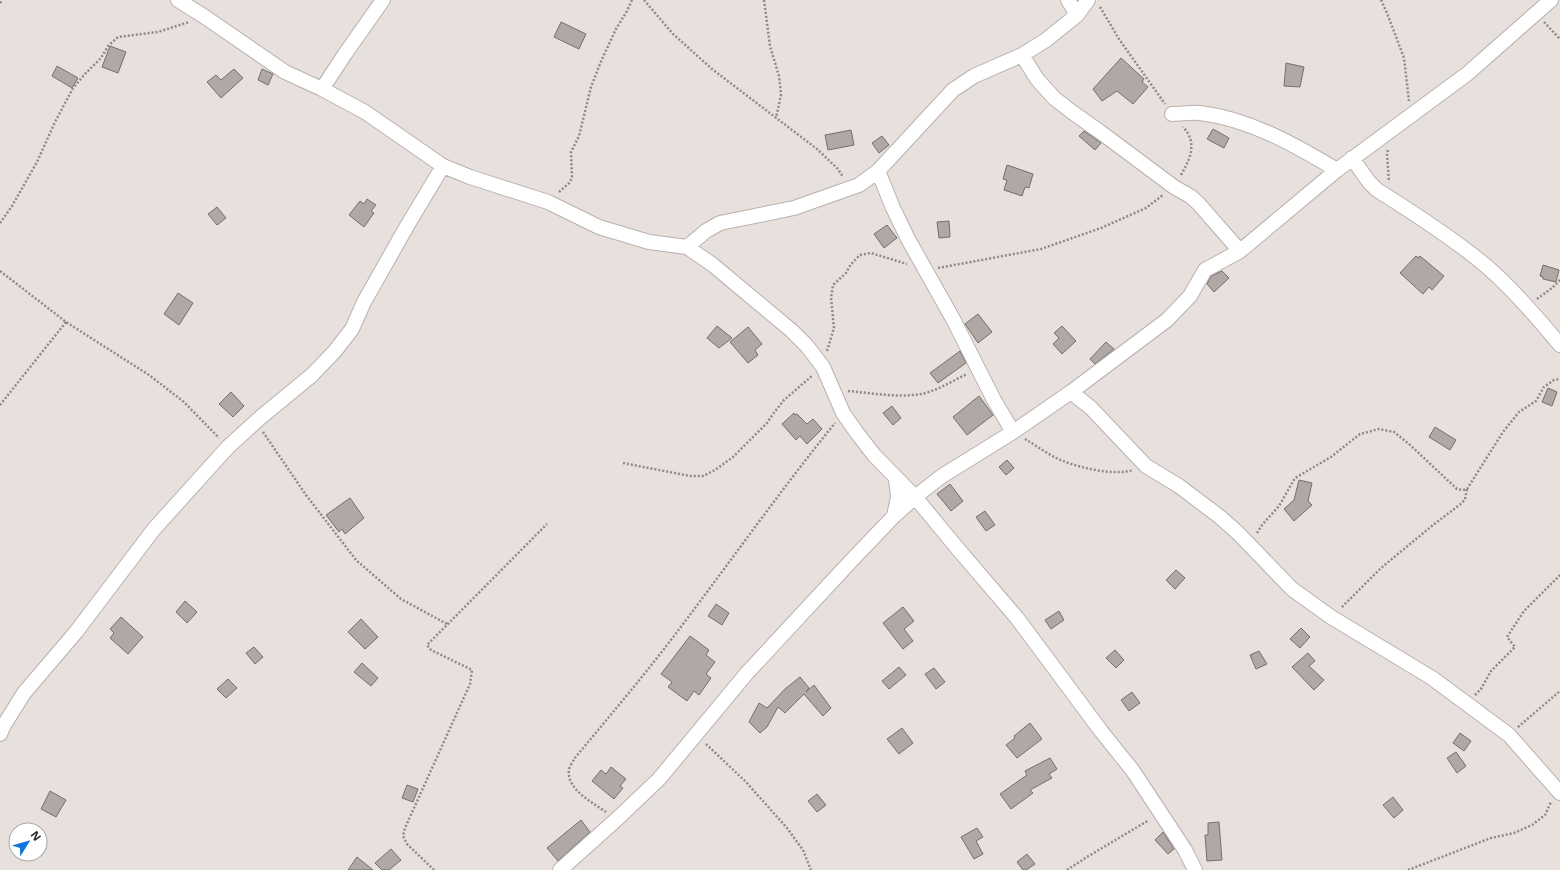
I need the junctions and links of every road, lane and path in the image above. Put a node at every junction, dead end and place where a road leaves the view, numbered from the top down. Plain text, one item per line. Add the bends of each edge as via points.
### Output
1 (2, 0) edge
2 (178, 0) edge
3 (382, 0) edge
4 (632, 0) edge
5 (644, 0) edge
6 (764, 0) edge
7 (1068, 0) edge
8 (1381, 0) edge
9 (1551, 0) edge
10 (0, 3) edge
11 (1094, 3) edge
12 (1535, 13) junction
13 (1077, 15) junction
14 (205, 17) junction
15 (1560, 39) edge
16 (1022, 55) junction
17 (322, 89) junction
18 (1172, 114) junction
19 (1411, 115) junction
20 (776, 118) junction
21 (1396, 126) junction
22 (1352, 158) junction
23 (443, 166) junction
24 (1336, 170) junction
25 (878, 171) junction
26 (1174, 186) junction
27 (850, 189) junction
28 (1389, 197) junction
29 (548, 202) junction
30 (0, 223) edge
31 (687, 247) junction
32 (1240, 250) junction
33 (0, 271) edge
34 (926, 271) junction
35 (1560, 280) edge
36 (1527, 306) junction
37 (66, 322) junction
38 (1560, 346) edge
39 (823, 367) junction
40 (977, 368) junction
41 (1560, 380) edge
42 (834, 389) junction
43 (1071, 392) junction
44 (0, 405) edge
45 (843, 413) junction
46 (256, 422) junction
47 (1013, 432) junction
48 (228, 446) junction
49 (623, 463) dead end
50 (1146, 466) junction
51 (896, 479) junction
52 (1467, 490) junction
53 (915, 497) junction
54 (894, 516) junction
55 (547, 524) dead end
56 (1249, 546) junction
57 (1560, 575) edge
58 (1331, 617) junction
59 (447, 624) junction
60 (1560, 691) edge
61 (1467, 704) junction
62 (0, 734) edge
63 (696, 735) junction
64 (1509, 735) junction
65 (1558, 791) edge
66 (1162, 813) junction
67 (617, 819) junction
68 (565, 868) edge
69 (434, 870) edge
70 (811, 870) edge
71 (1067, 870) edge
72 (1195, 870) edge
73 (1408, 870) edge

1 - 10 path
2 - 14 street
3 - 17 street
4 - 29 path via 604,53 591,87 579,136 571,152 572,178
5 - 20 path via 673,34 712,69
6 - 20 path via 770,46 779,76 781,95
7 - 13 street
8 - 19 path via 1404,58
9 - 12 street
11 - 13 street
11 - 18 path
12 - 15 path
12 - 19 street via 1467,74
13 - 16 street
14 - 17 street via 285,72
14 - 30 path via 158,32 118,37 108,46 102,58 73,88 37,162
16 - 25 street via 974,76 953,90
16 - 26 street via 1037,79 1054,98
17 - 23 street via 365,112
18 - 24 street via 1200,113 1236,121 1274,135
18 - 26 path via 1188,131 1192,148 1187,164
19 - 21 street
20 - 27 path via 817,149 838,169
21 - 22 street
21 - 28 path via 1387,154
22 - 24 street
22 - 28 street via 1369,182
23 - 29 street
23 - 46 street via 364,302 352,329 312,376
24 - 32 street
25 - 27 street
25 - 34 street via 893,208
26 - 32 street via 1198,203
26 - 34 path via 1146,208 1101,228 1041,249
27 - 31 street via 794,208 720,222
28 - 36 street via 1486,266
29 - 31 street via 599,227 649,242
31 - 39 street via 713,264 792,331
32 - 43 street via 1205,270 1190,296 1167,320
33 - 37 path
34 - 39 path via 871,253 860,255 833,285 831,298 834,328
34 - 40 street
35 - 36 path
36 - 38 street
37 - 44 path
37 - 48 path via 149,374 184,402
39 - 42 street
39 - 49 path via 784,400 763,428 733,457 704,476 690,476
40 - 42 path via 941,387 921,394 889,395
40 - 47 street
41 - 52 path via 1554,380 1544,387 1536,401 1519,412 1503,432
42 - 45 street
43 - 47 street
43 - 50 street via 1091,408
45 - 51 street via 874,455
45 - 67 path via 797,470 673,638 574,758 569,770 570,779 577,791
46 - 48 street
46 - 59 path via 306,495 356,560 401,599
47 - 50 path via 1062,461 1094,469 1124,472
47 - 53 street via 942,476
48 - 62 street via 154,529 76,632 24,693
50 - 56 street via 1179,486 1220,517
51 - 53 street
51 - 54 street via 898,498
52 - 56 path via 1457,488 1394,432 1379,429 1360,434 1331,457 1296,478
52 - 58 path via 1462,503 1382,568
53 - 54 street
53 - 66 street via 1017,618
54 - 63 street via 747,673
55 - 59 path
56 - 58 street via 1292,589
57 - 61 path via 1524,611 1507,637 1515,647 1491,671
58 - 61 street via 1432,678
59 - 69 path via 427,645 472,670 470,684 403,836 411,850
60 - 64 path
61 - 64 street
63 - 67 street via 660,779
63 - 70 path via 746,782 787,828 803,850
64 - 65 street
65 - 73 path via 1545,815 1532,826 1491,838
66 - 71 path
66 - 72 street
67 - 68 street

